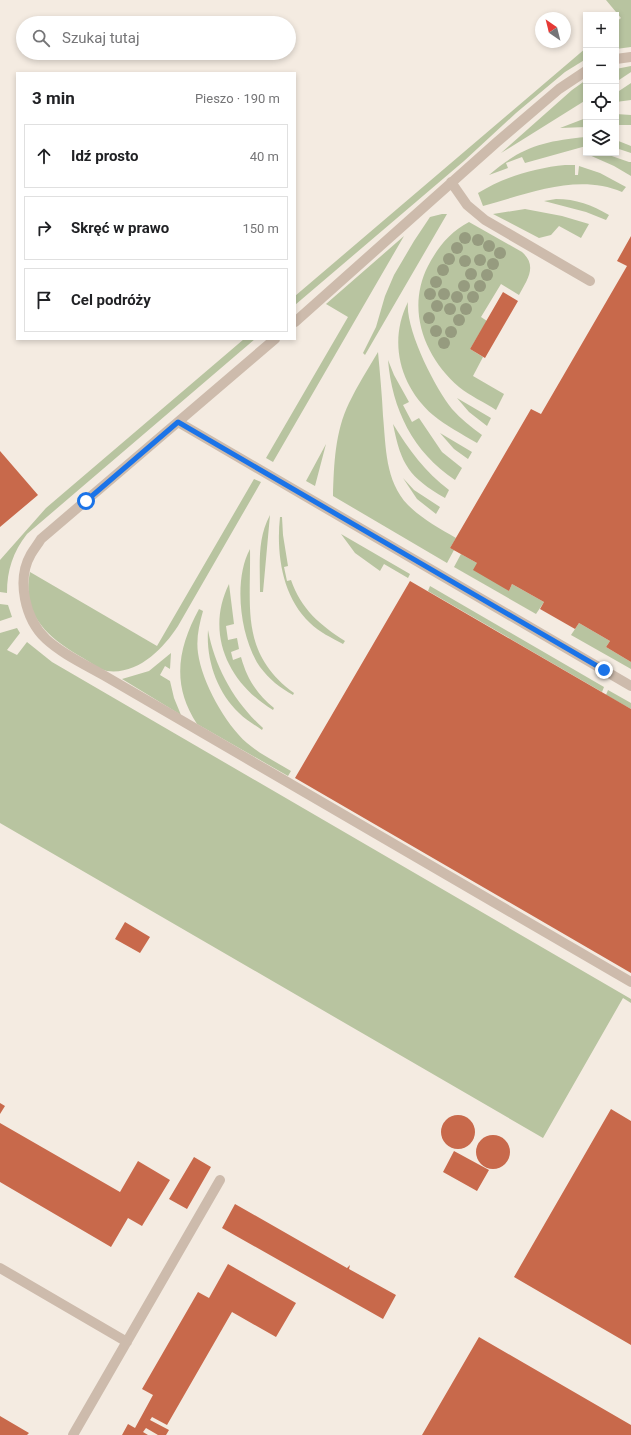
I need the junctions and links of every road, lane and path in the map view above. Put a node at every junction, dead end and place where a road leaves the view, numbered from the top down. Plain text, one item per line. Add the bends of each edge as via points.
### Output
1 (631, 56) edge
2 (619, 58) edge
3 (583, 73) edge
4 (451, 182) junction
5 (590, 281) dead end
6 (296, 321) edge
7 (274, 340) edge
8 (178, 422) junction
9 (631, 686) edge
10 (631, 982) edge
11 (220, 1180) dead end
12 (0, 1268) edge
13 (127, 1342) junction
14 (73, 1435) edge

1 - 2 lane
3 - 4 lane via 559,89
4 - 5 lane via 467,205 485,220
4 - 6 lane
7 - 8 lane
8 - 9 lane
8 - 10 lane via 52,529 30,555 23,586 28,610 40,633 56,647 105,676
11 - 13 lane
12 - 13 lane
13 - 14 lane

